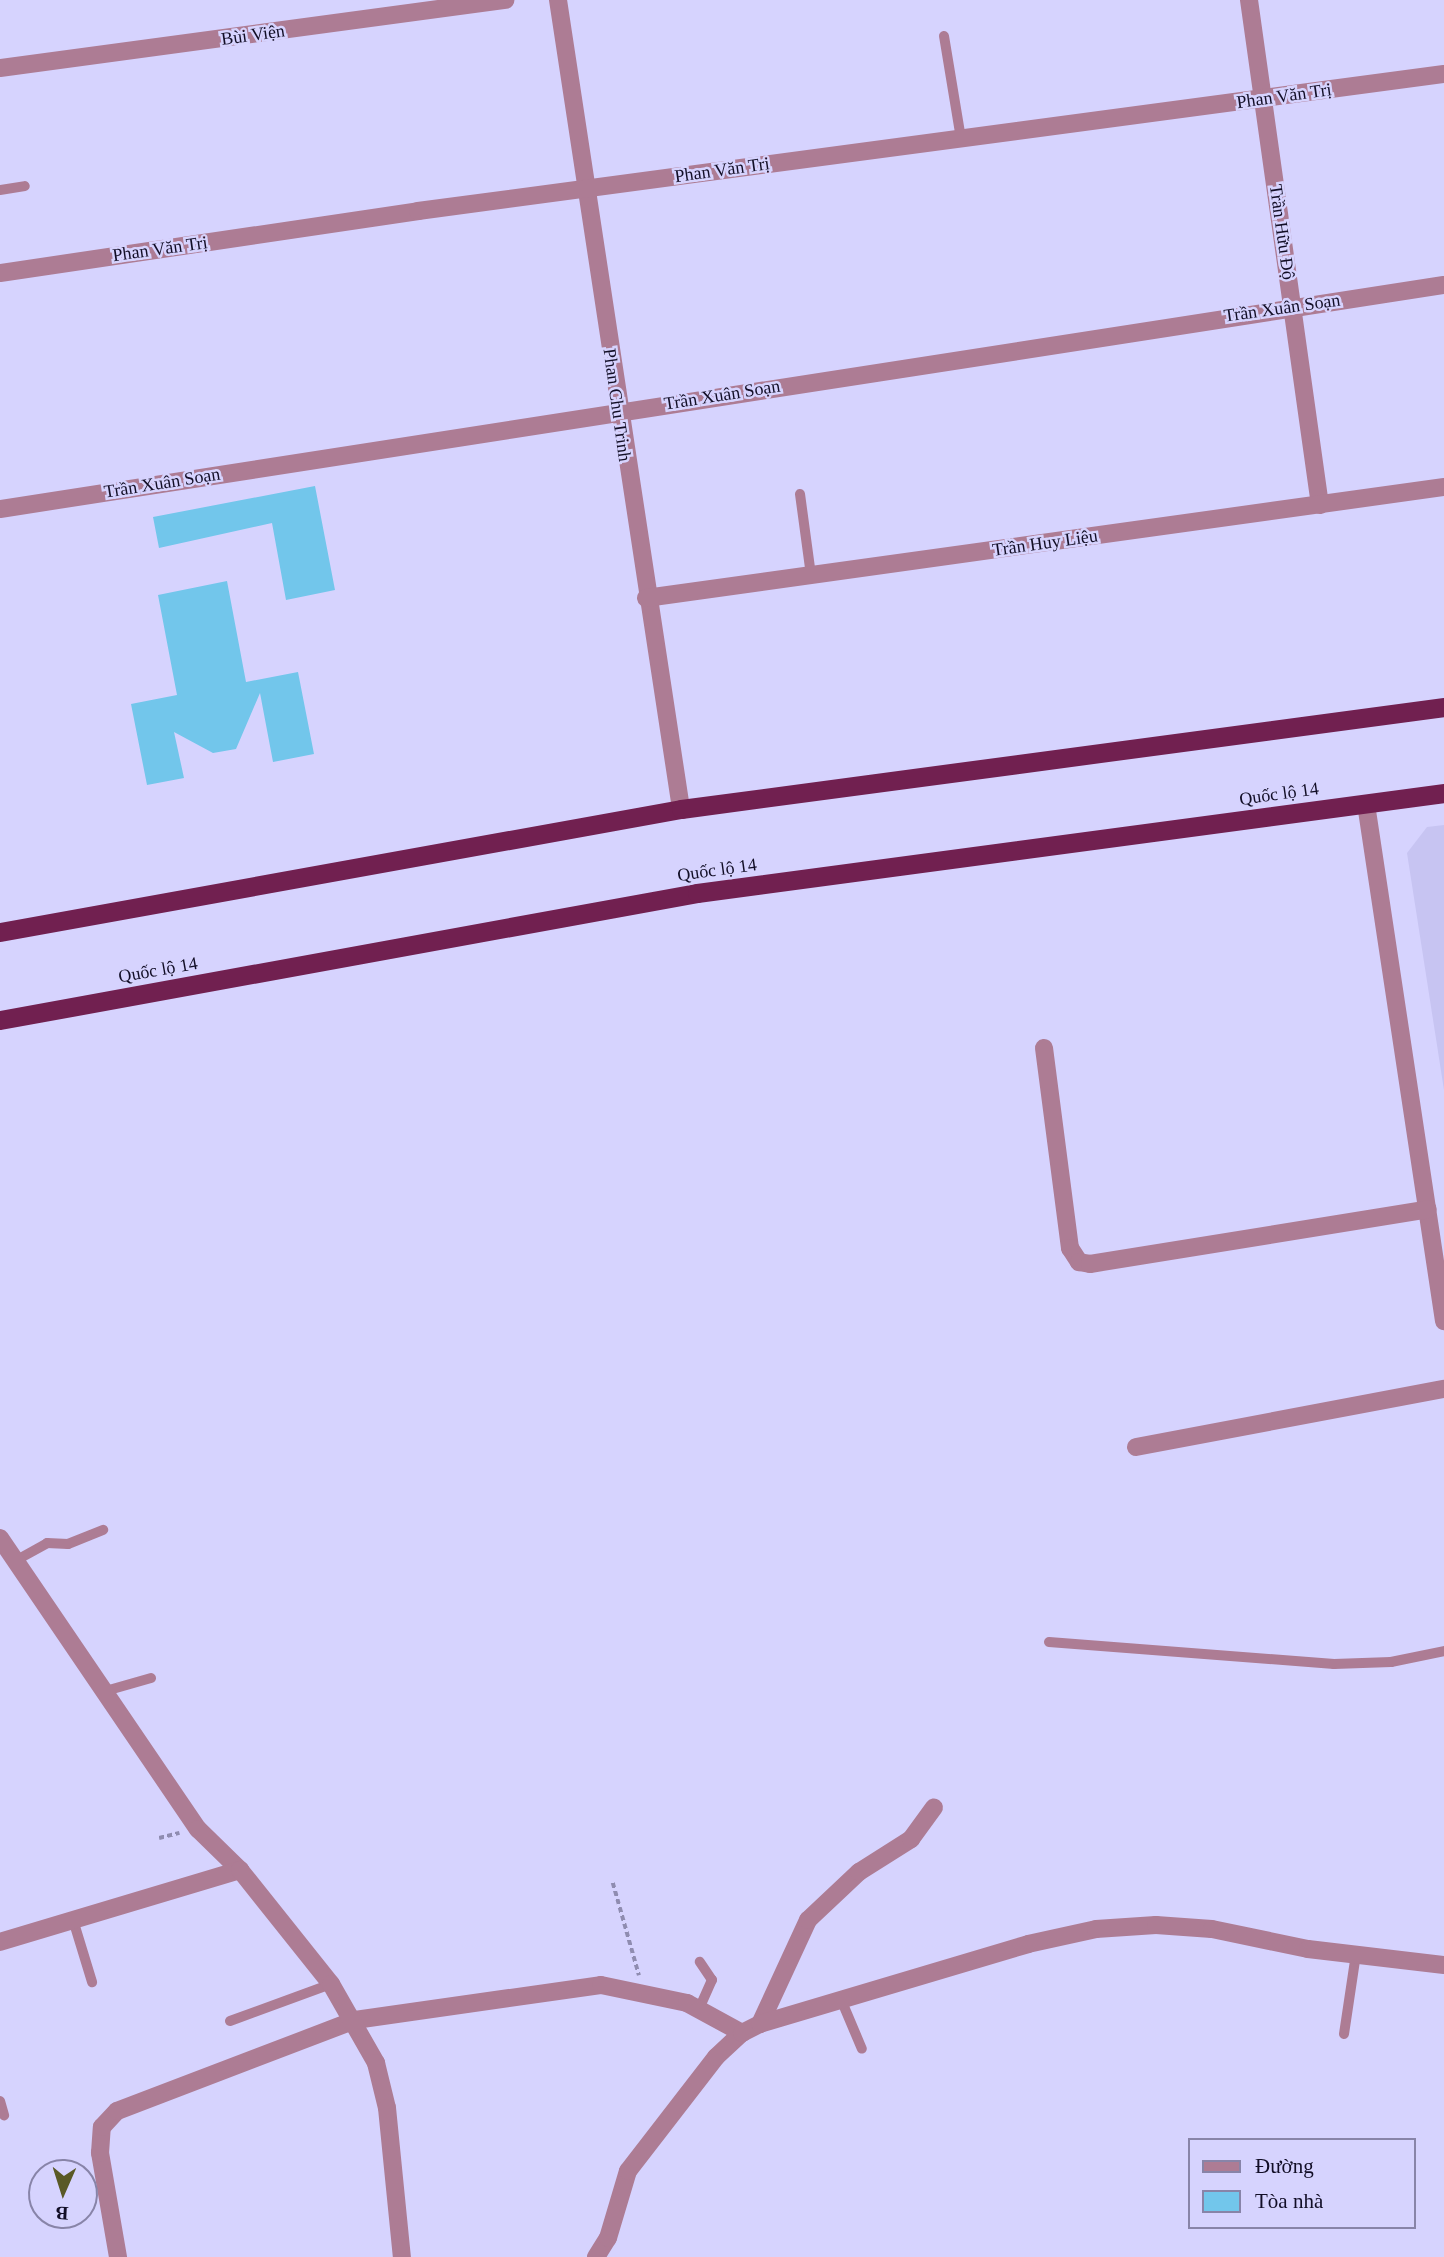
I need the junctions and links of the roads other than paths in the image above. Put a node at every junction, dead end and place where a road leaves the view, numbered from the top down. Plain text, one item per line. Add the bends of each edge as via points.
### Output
1 (505, 0) edge
2 (558, 0) edge
3 (1249, 0) edge
4 (944, 36) dead end
5 (0, 68) edge
6 (1444, 74) edge
7 (1263, 99) junction
8 (961, 139) junction
9 (25, 186) dead end
10 (586, 188) junction
11 (0, 190) edge
12 (0, 273) edge
13 (1444, 285) edge
14 (1292, 306) junction
15 (618, 411) junction
16 (1444, 487) edge
17 (800, 494) dead end
18 (1320, 505) junction
19 (0, 509) edge
20 (811, 575) junction
21 (646, 598) junction
22 (1444, 707) edge
23 (1444, 793) edge
24 (1366, 804) junction
25 (681, 809) junction
26 (0, 932) edge
27 (0, 1018) edge
28 (1044, 1048) dead end
29 (1427, 1209) junction
30 (1444, 1321) edge
31 (1444, 1389) edge
32 (1136, 1447) dead end
33 (103, 1530) dead end
34 (0, 1538) edge
35 (15, 1562) junction
36 (1049, 1642) dead end
37 (1444, 1651) edge
38 (151, 1678) dead end
39 (102, 1692) junction
40 (934, 1807) dead end
41 (240, 1870) junction
42 (74, 1923) junction
43 (0, 1942) edge
44 (1356, 1954) junction
45 (701, 1962) dead end
46 (1444, 1965) edge
47 (92, 1982) dead end
48 (331, 1984) junction
49 (840, 1997) junction
50 (699, 2009) junction
51 (355, 2020) junction
52 (230, 2021) dead end
53 (760, 2024) junction
54 (742, 2033) junction
55 (1343, 2034) dead end
56 (862, 2049) dead end
57 (0, 2101) edge
58 (4, 2115) dead end
59 (598, 2256) edge
60 (118, 2257) edge
61 (402, 2257) edge

1 - 5 street, Bùi Viện
2 - 10 street, Phan Chu Trinh
3 - 7 street, Trần Hữu Độ
4 - 8 lane
6 - 7 street, Phan Văn Trị
7 - 8 street, Phan Văn Trị
7 - 14 street, Trần Hữu Độ
8 - 10 street, Phan Văn Trị
9 - 11 lane
10 - 12 street, Phan Văn Trị
10 - 15 street, Phan Chu Trinh
13 - 14 street, Trần Xuân Soạn
14 - 15 street, Trần Xuân Soạn
14 - 18 street, Trần Hữu Độ
15 - 19 street, Trần Xuân Soạn
15 - 21 street, Phan Chu Trinh
16 - 18 street, Trần Huy Liệu
17 - 20 lane
18 - 20 street, Trần Huy Liệu
20 - 21 street, Trần Huy Liệu
21 - 25 street, Phan Chu Trinh
22 - 25 highway
23 - 24 highway, Quốc lộ 14
24 - 27 highway, Quốc lộ 14 via 697,893
24 - 29 street
25 - 26 highway
28 - 29 street via 1070,1248 1079,1262 1090,1264
29 - 30 street
31 - 32 street
33 - 35 lane via 68,1545 47,1543
34 - 35 street
35 - 39 street
36 - 37 lane via 1334,1664 1391,1662
38 - 39 lane
39 - 41 street via 198,1829
40 - 53 street via 911,1839 859,1872 808,1920
41 - 42 street
41 - 48 street
42 - 43 street
42 - 47 lane
44 - 46 street
44 - 49 street via 1212,1929 1156,1925 1096,1929
44 - 55 lane
45 - 50 lane via 712,1980
48 - 51 street
48 - 52 lane
49 - 53 street
49 - 56 lane
50 - 51 street via 601,1986
50 - 54 street
51 - 60 street via 117,2110 102,2127 100,2153
51 - 61 street via 376,2063 387,2108
53 - 54 street
54 - 59 street via 716,2057 628,2171
57 - 58 lane

